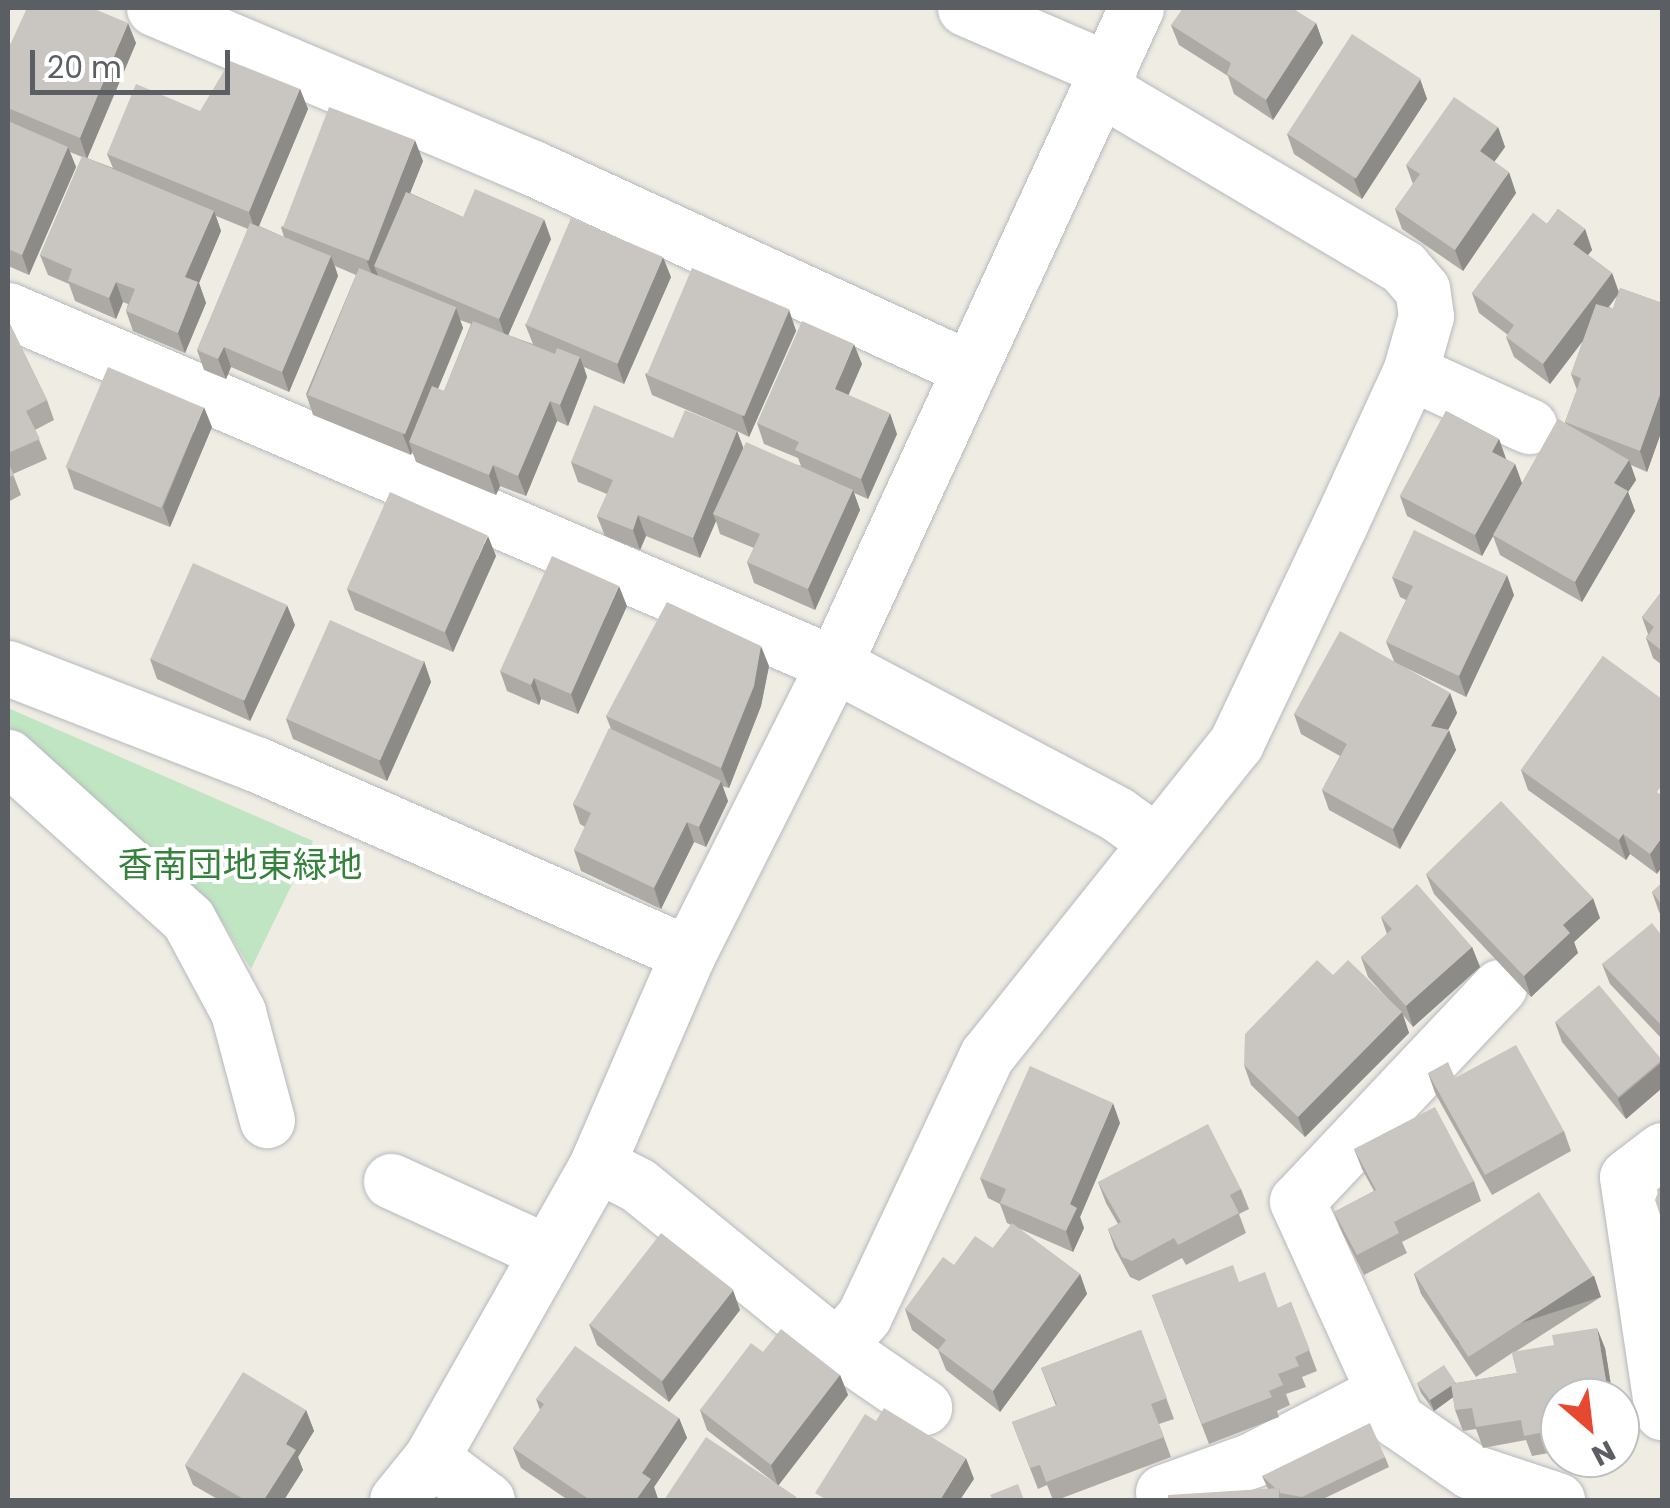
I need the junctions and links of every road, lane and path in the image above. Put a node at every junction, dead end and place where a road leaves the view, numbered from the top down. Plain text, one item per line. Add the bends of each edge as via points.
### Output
1 (154, 8) edge
2 (965, 8) edge
3 (1136, 8) edge
4 (1105, 79) junction
5 (8, 310) edge
6 (968, 368) junction
7 (1410, 372) junction
8 (1529, 426) dead end
9 (834, 664) junction
10 (8, 668) edge
11 (8, 757) edge
12 (1156, 842) junction
13 (688, 954) junction
14 (1500, 987) edge
15 (267, 1120) dead end
16 (1662, 1150) edge
17 (596, 1164) junction
18 (391, 1181) dead end
19 (547, 1252) junction
20 (837, 1347) junction
21 (1382, 1393) junction
22 (924, 1406) dead end
23 (1662, 1412) edge
24 (430, 1458) junction
25 (1162, 1492) dead end
26 (397, 1500) edge
27 (487, 1500) edge
28 (1557, 1500) edge

1 - 6 street via 533,168
2 - 4 street
3 - 4 street
4 - 6 street
4 - 7 street via 1414,277 1426,316
5 - 9 street
6 - 9 street
7 - 8 street
7 - 12 street via 1236,744
9 - 12 street via 1117,814
9 - 13 street
10 - 13 street via 256,764
11 - 15 street via 188,920 238,1012
12 - 20 street via 987,1055 864,1316
13 - 17 street
14 - 21 street via 1297,1201
16 - 23 street via 1627,1177
17 - 19 street
17 - 20 street via 638,1185
18 - 19 street
19 - 24 street
20 - 22 street
21 - 25 street via 1252,1460
21 - 28 street via 1397,1420 1470,1471
24 - 26 street
24 - 27 street

